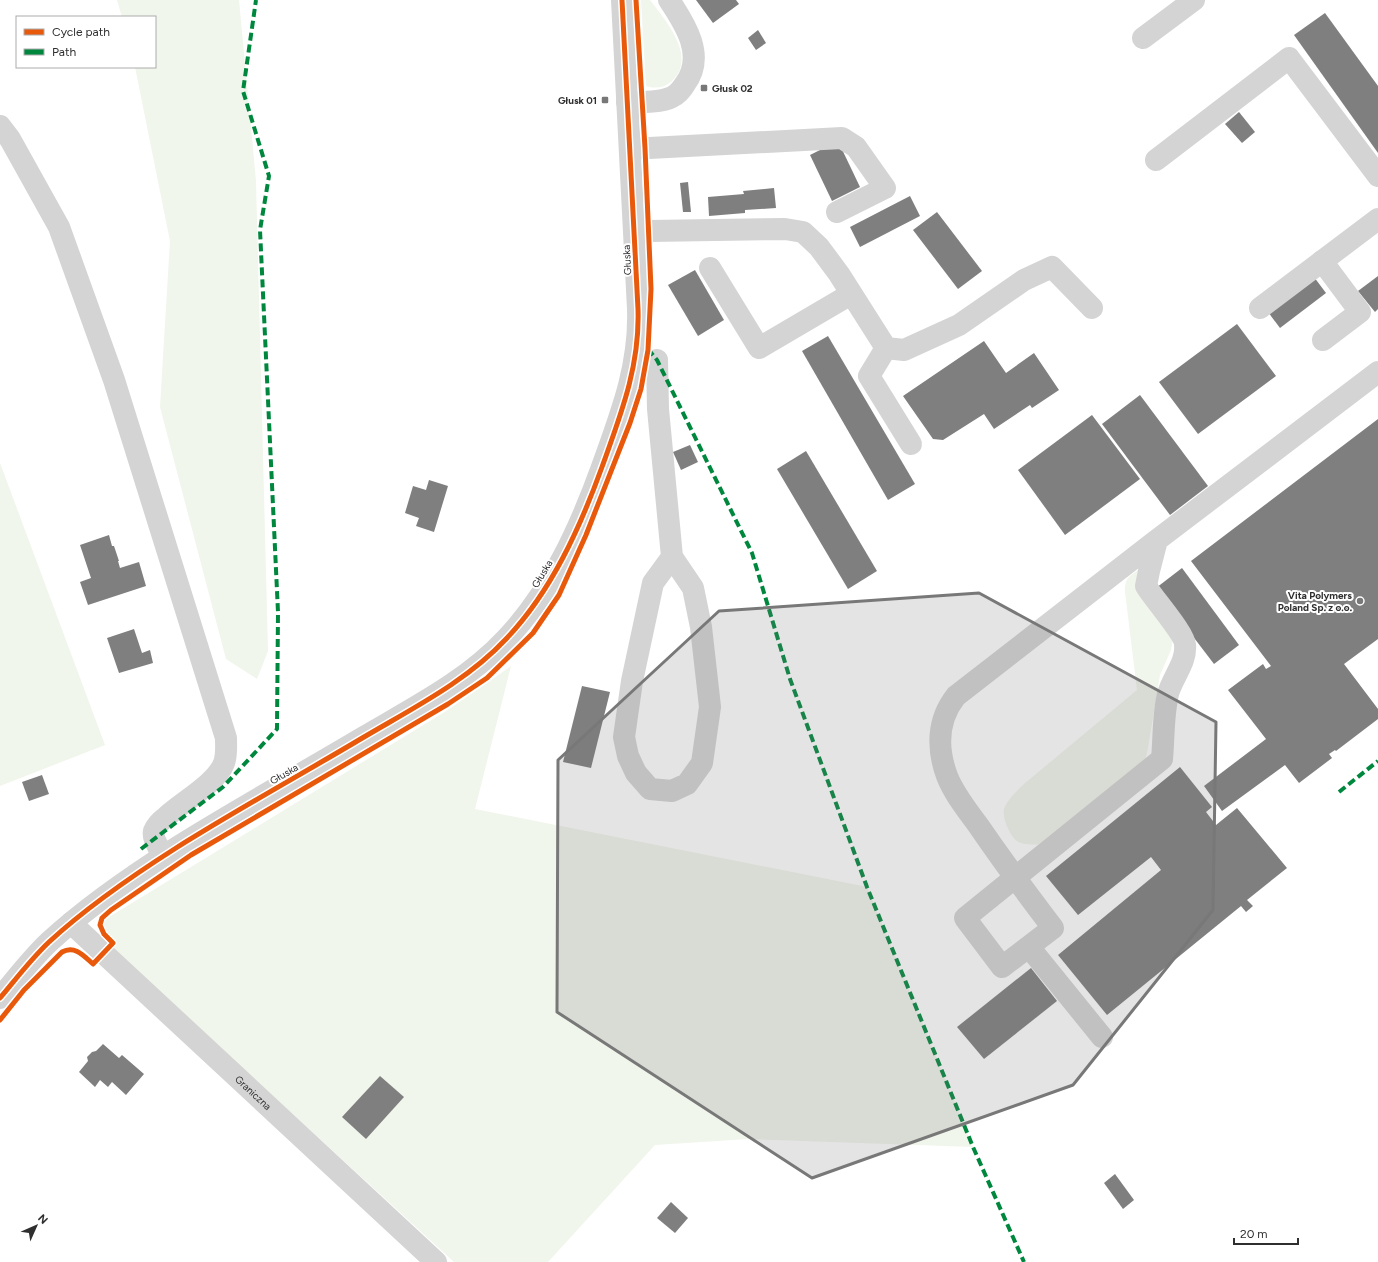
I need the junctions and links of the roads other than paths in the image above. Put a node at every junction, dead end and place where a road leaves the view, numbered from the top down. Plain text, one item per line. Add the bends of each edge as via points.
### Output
1 (622, 0) edge
2 (669, 0) edge
3 (1194, 0) edge
4 (1143, 38) dead end
5 (627, 102) junction
6 (0, 126) edge
7 (630, 150) junction
8 (1156, 160) dead end
9 (1378, 176) edge
10 (837, 212) dead end
11 (1378, 219) edge
12 (635, 233) junction
13 (1322, 261) junction
14 (710, 268) dead end
15 (851, 294) junction
16 (1092, 308) dead end
17 (1260, 308) dead end
18 (1323, 340) dead end
19 (886, 348) junction
20 (657, 360) dead end
21 (1378, 372) edge
22 (911, 444) dead end
23 (1157, 540) junction
24 (672, 557) junction
25 (164, 856) junction
26 (1015, 878) junction
27 (71, 923) junction
28 (1029, 947) junction
29 (0, 998) edge
30 (1102, 1037) dead end
31 (436, 1262) edge

1 - 5 street, Głuska
2 - 5 street via 688,31 693,46 692,72 672,97 665,100
3 - 4 street
5 - 7 street, Głuska
6 - 25 street via 10,139 59,227 114,380 226,738 227,752 218,774 154,830 154,839
7 - 10 street via 842,138 856,147 885,188
7 - 12 street, Głuska
8 - 9 street via 1289,58
11 - 13 street
12 - 15 street via 785,229 804,232 819,246
12 - 25 street, Głuska via 639,332 629,389 599,475 576,530 527,615 501,645 459,679
13 - 17 street
13 - 18 street via 1360,312
14 - 15 street via 759,348
15 - 19 street
16 - 19 street via 1052,267 1024,280 959,325 904,350
19 - 22 street via 869,376
20 - 24 street via 658,410
21 - 23 street
23 - 26 street via 1146,586 1186,644 1183,658 1168,693 1162,759
23 - 26 street via 949,704 941,726 940,744 948,777 956,794
24 - 24 street via 693,588 701,627 710,707 702,763 687,784 672,791 650,789 636,773 628,756 624,737 632,681 653,583
25 - 27 street, Głuska via 106,895
26 - 28 street via 1053,928
26 - 28 street via 965,918 1002,967
27 - 29 street, Głuska via 37,954
27 - 31 street, Graniczna
28 - 30 street

